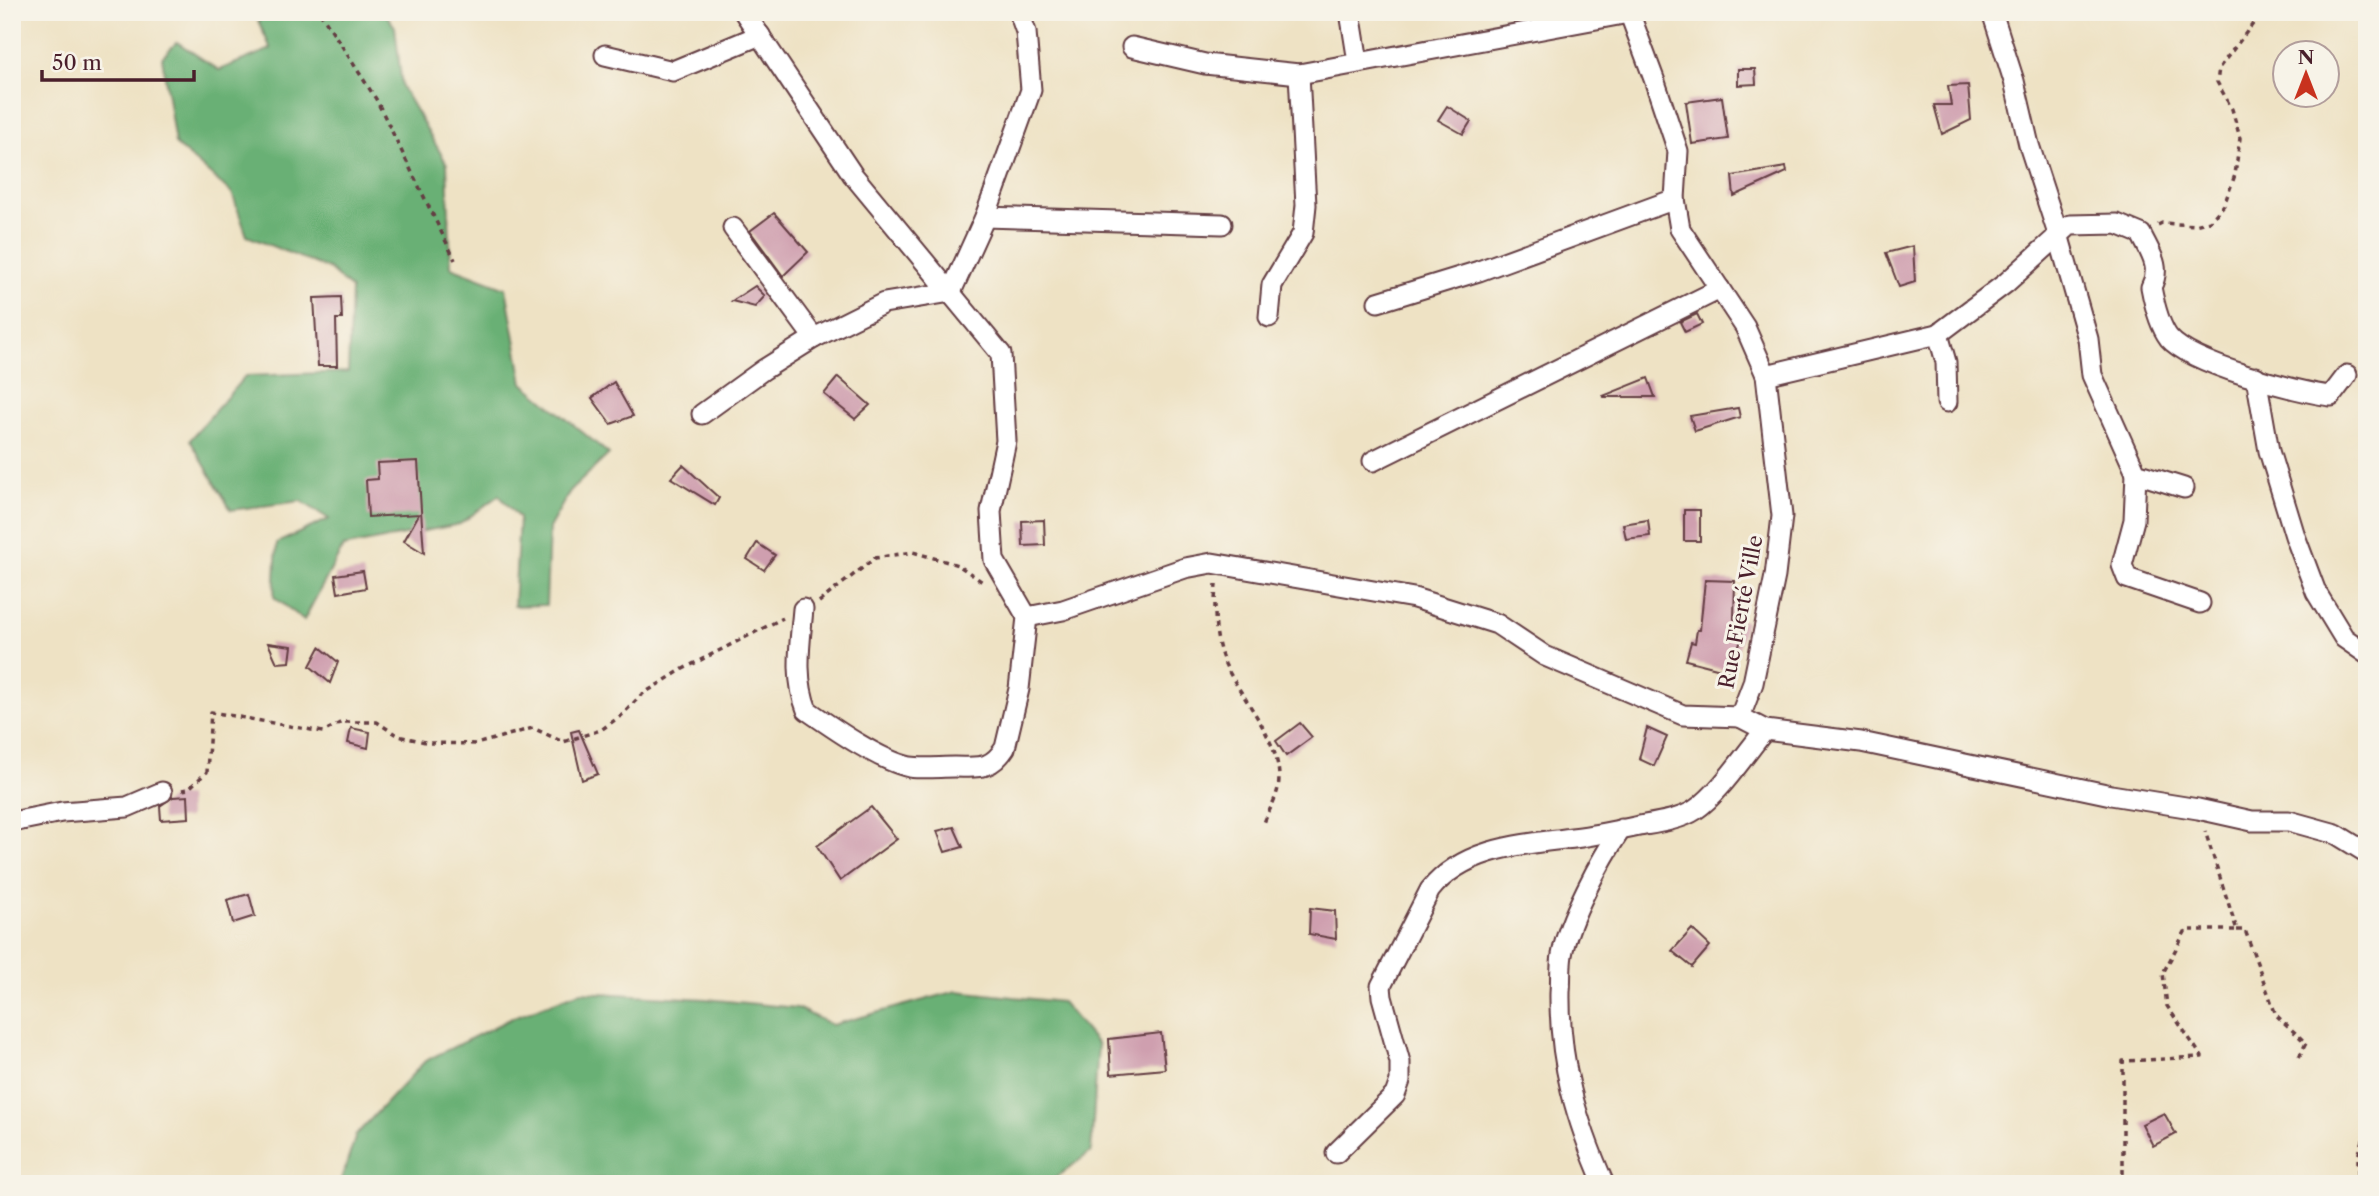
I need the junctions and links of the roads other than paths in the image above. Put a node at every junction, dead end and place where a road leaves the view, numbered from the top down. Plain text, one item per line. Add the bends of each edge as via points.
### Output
1 (744, 12) edge
2 (1019, 12) edge
3 (1350, 12) edge
4 (1629, 12) edge
5 (1992, 12) edge
6 (760, 35) junction
7 (1132, 47) dead end
8 (605, 55) dead end
9 (1358, 62) junction
10 (1299, 74) junction
11 (1675, 199) junction
12 (985, 217) junction
13 (1222, 224) dead end
14 (733, 228) dead end
15 (2058, 234) junction
16 (1720, 289) junction
17 (951, 292) junction
18 (1378, 302) dead end
19 (1269, 317) dead end
20 (1938, 334) junction
21 (814, 338) junction
22 (1766, 375) junction
23 (2347, 375) dead end
24 (2256, 377) junction
25 (1947, 402) dead end
26 (702, 414) dead end
27 (1373, 461) dead end
28 (2136, 473) junction
29 (2184, 488) dead end
30 (2200, 603) dead end
31 (803, 609) road end
32 (1027, 617) junction
33 (2367, 654) edge
34 (1740, 717) junction
35 (1765, 730) junction
36 (162, 792) road end
37 (12, 822) edge
38 (1621, 829) junction
39 (2367, 853) edge
40 (1336, 1153) dead end
41 (1604, 1184) edge

1 - 6 street
2 - 12 street via 1026,32 1031,90
3 - 9 street
4 - 9 street
4 - 11 street, Rue Fierté Ville via 1678,150
5 - 15 street
6 - 8 street via 673,71
6 - 17 street via 853,175
7 - 10 street via 1205,64
9 - 10 street
10 - 19 street via 1306,205 1303,233 1272,285
11 - 16 street, Rue Fierté Ville via 1681,229
11 - 18 street via 1479,271
12 - 13 street
12 - 17 street
14 - 21 street
15 - 20 street via 2006,284
15 - 24 street via 2070,225 2091,223 2117,223 2141,234 2155,261 2151,288 2169,338 2226,369
15 - 28 street via 2088,339 2091,375
16 - 22 street, Rue Fierté Ville via 1745,327
16 - 27 street
17 - 21 street via 884,303
17 - 32 street via 1001,354 1006,441 991,511 994,560
20 - 22 street
20 - 25 street via 1946,362
21 - 26 street
22 - 34 street, Rue Fierté Ville via 1782,516 1753,683
23 - 24 street via 2331,396
24 - 33 street via 2269,451 2316,592 2344,638
28 - 29 street
28 - 30 street via 2134,520 2122,565 2127,578
31 - 32 street via 798,677 807,710 892,761 912,767 981,768 1000,756 1018,689
32 - 34 street, Rue Fierté Ville via 1212,563 1415,598 1497,624 1545,656 1683,715
34 - 35 street
35 - 38 street via 1693,812
35 - 39 street via 1861,742 2252,821 2290,821 2336,834
36 - 37 street via 127,807
38 - 40 street via 1509,846 1441,876 1381,986 1400,1062 1395,1095
38 - 41 street via 1601,862 1562,956 1562,1049 1583,1135

